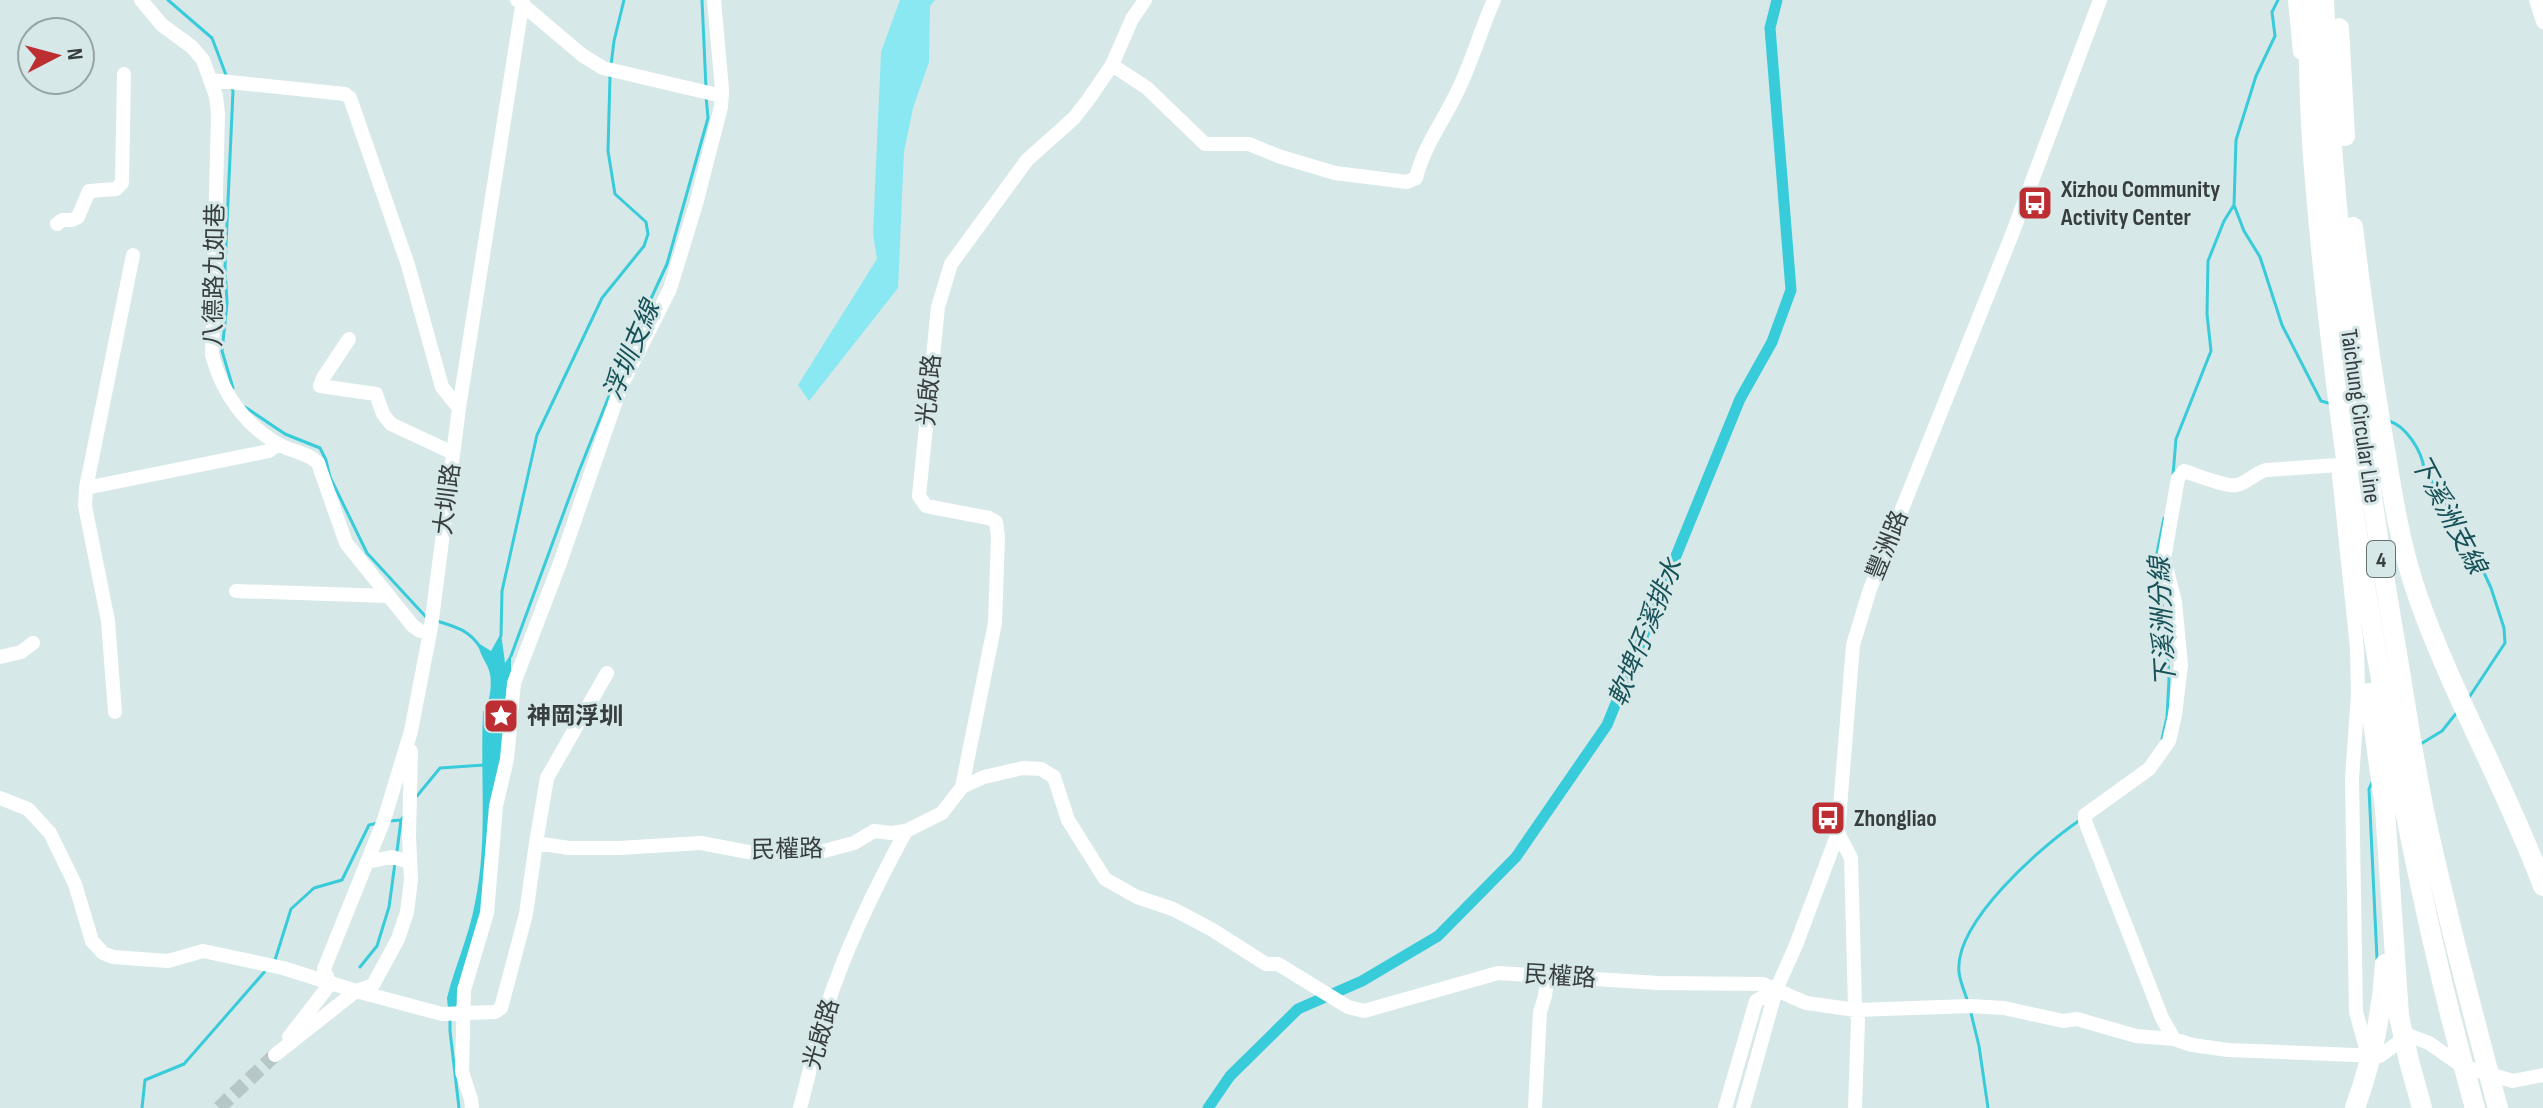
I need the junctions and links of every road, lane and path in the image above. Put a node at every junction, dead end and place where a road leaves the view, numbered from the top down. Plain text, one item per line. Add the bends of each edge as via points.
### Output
1 (141, 0) edge
2 (714, 0) edge
3 (1145, 0) edge
4 (1494, 0) edge
5 (2100, 0) edge
6 (2296, 0) edge
7 (2307, 0) edge
8 (2324, 0) edge
9 (2337, 0) edge
10 (2536, 0) edge
11 (521, 1) edge
12 (2543, 22) edge
13 (1112, 65) junction
14 (124, 74) dead end
15 (223, 83) junction
16 (712, 93) junction
17 (57, 224) dead end
18 (133, 255) dead end
19 (349, 339) dead end
20 (459, 408) junction
21 (278, 444) junction
22 (453, 453) junction
23 (2338, 465) junction
24 (86, 488) junction
25 (236, 591) dead end
26 (388, 596) junction
27 (431, 624) junction
28 (33, 643) dead end
29 (0, 657) edge
30 (607, 673) dead end
31 (115, 712) dead end
32 (411, 731) junction
33 (2486, 752) junction
34 (962, 787) junction
35 (0, 798) edge
36 (906, 831) junction
37 (1838, 833) junction
38 (536, 843) junction
39 (2543, 843) edge
40 (401, 860) junction
41 (367, 862) junction
42 (2388, 864) junction
43 (2543, 886) edge
44 (1548, 975) junction
45 (330, 984) junction
46 (1776, 990) junction
47 (356, 991) junction
48 (1856, 1010) junction
49 (454, 1014) junction
50 (2174, 1039) junction
51 (2368, 1055) junction
52 (2543, 1075) edge
53 (472, 1108) edge
54 (800, 1108) edge
55 (1535, 1108) edge
56 (1725, 1108) edge
57 (1743, 1108) edge
58 (1855, 1108) edge
59 (2355, 1108) edge
60 (2422, 1108) edge
61 (2475, 1108) edge
62 (2498, 1108) edge

1 - 15 street, 八德路九如巷 via 162,25 198,52
2 - 16 street
3 - 13 street, 光啟路
4 - 13 street via 1459,89 1423,154 1416,178 1407,182 1335,173 1249,144 1205,144 1147,88
5 - 37 street, 豐洲路 via 1870,589 1853,645
6 - 23 street
6 - 42 highway via 2304,151 2335,474 2378,746
7 - 61 highway, Taichung Circular Line / 4 via 2314,171 2357,547 2406,819
8 - 62 highway, Taichung Circular Line / 4 via 2351,353 2380,551 2424,812
9 - 33 highway via 2349,190 2367,345 2399,531 2417,595
10 - 12 street
11 - 16 street via 582,55 611,70
11 - 20 street, 大圳路
13 - 34 street, 光啟路 via 1074,118 1027,160 951,264 938,307 919,496 926,506 989,518 996,522 998,537 995,623
14 - 17 street via 122,183 116,189 89,191 78,217
15 - 20 street via 350,98 408,265 442,387
15 - 21 street, 八德路九如巷 via 212,355 236,408
16 - 49 street via 707,163 670,289 621,386 516,675 496,806 487,913
18 - 24 street
19 - 22 street via 320,386 376,394 391,424
20 - 22 street, 大圳路
21 - 24 street via 269,451
21 - 26 street, 八德路九如巷 via 318,463 346,543
22 - 27 street, 大圳路
23 - 50 street via 2266,470 2240,485 2184,471 2178,478 2164,559 2175,602 2181,665 2169,741 2149,769 2085,815
23 - 51 street via 2357,648 2352,779 2356,1012
24 - 31 street via 108,621
25 - 26 street
26 - 27 street, 八德路九如巷 via 420,631
27 - 32 street, 大圳路
28 - 29 street
30 - 38 street via 547,778
32 - 40 street via 410,806
32 - 41 street, 大圳路
33 - 39 highway
33 - 43 highway
34 - 36 street, 民權路 via 942,813
34 - 44 street, 民權路 via 1023,768 1041,769 1054,777 1068,820 1105,879 1211,929 1266,964 1278,964 1348,1007 1364,1011 1498,973
35 - 45 street via 28,809 50,833 75,884 92,941 103,953 168,961 203,951
36 - 38 street, 民權路 via 874,831 820,852 748,852 701,843 619,848
36 - 54 street, 光啟路 via 842,967
37 - 46 street, 豐洲路
37 - 48 street via 1851,858
38 - 49 street via 526,914 501,1008
40 - 41 street
40 - 47 street via 407,912 398,939 373,985
41 - 45 street, 大圳路 via 324,969
42 - 59 highway via 2381,1013
42 - 60 highway via 2399,1016
44 - 46 street, 民權路 via 1763,984
44 - 55 street via 1540,1012
45 - 47 street
45 - 47 street via 275,1055
46 - 48 street, 民權路 via 1806,1003
46 - 56 street via 1756,1001
46 - 57 street, 豐洲路
47 - 49 street
48 - 50 street, 民權路 via 1988,1007
48 - 58 street
49 - 53 street
50 - 51 street, 民權路 via 2228,1050
51 - 52 street via 2380,1056 2408,1035 2462,1066 2513,1081

